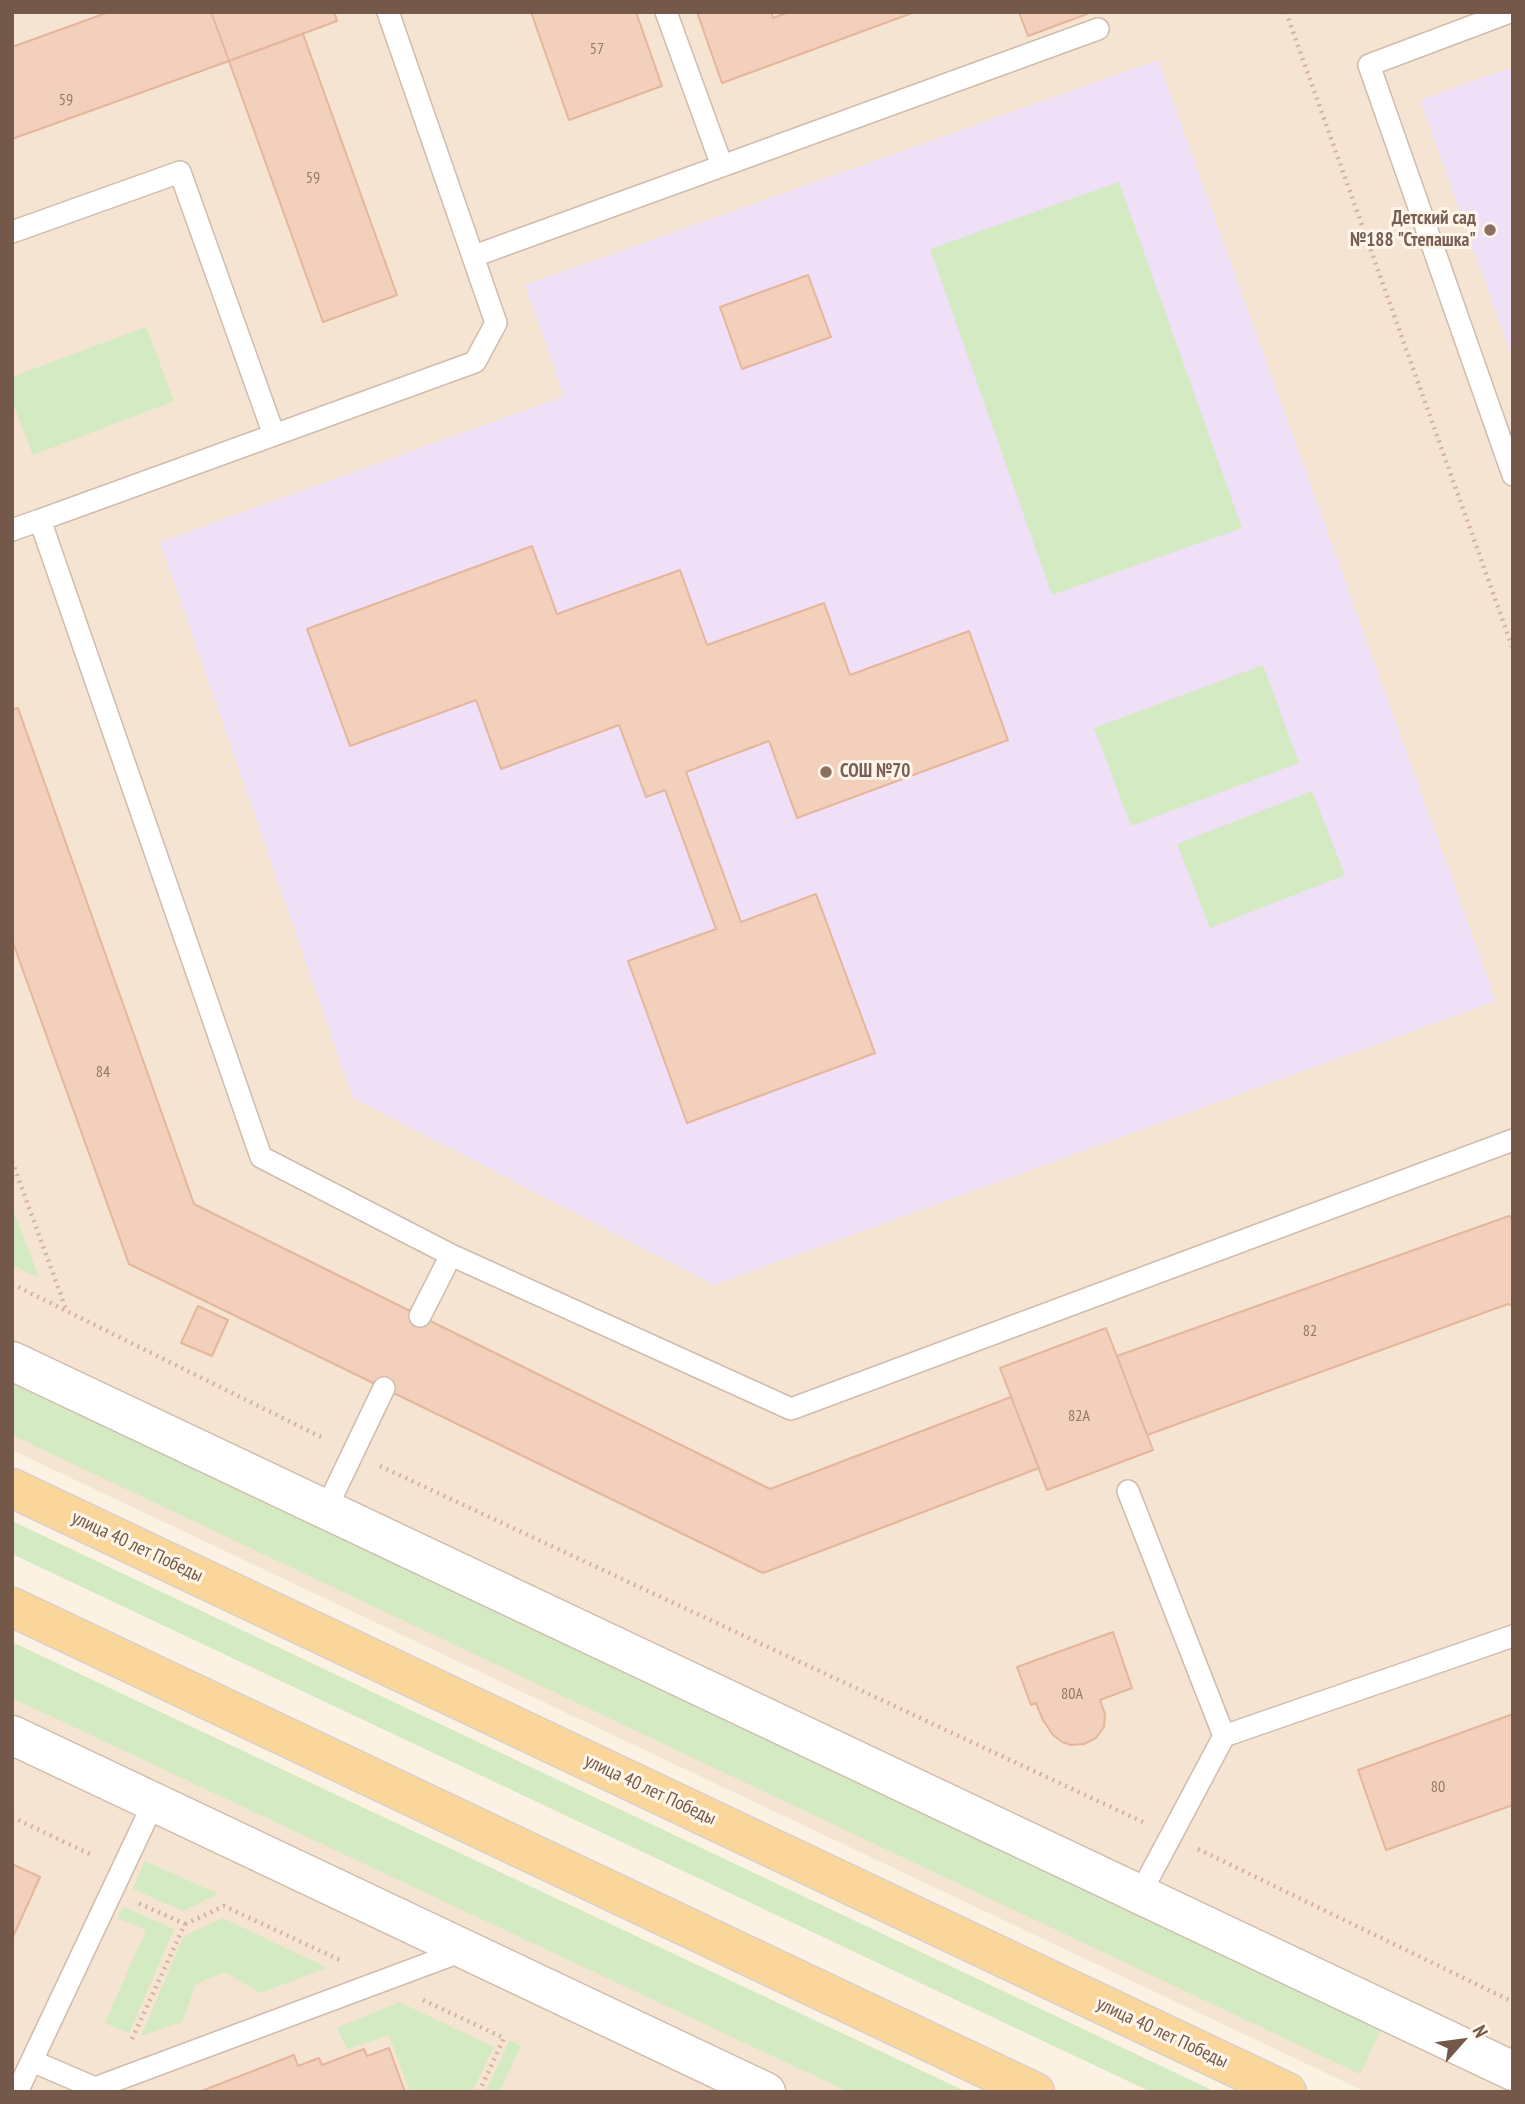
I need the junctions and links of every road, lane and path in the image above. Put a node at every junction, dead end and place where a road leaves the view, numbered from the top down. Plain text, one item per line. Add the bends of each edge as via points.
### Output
1 (388, 12) edge
2 (666, 12) edge
3 (1286, 12) edge
4 (1510, 12) edge
5 (1098, 29) dead end
6 (722, 166) junction
7 (12, 232) edge
8 (474, 256) junction
9 (274, 435) junction
10 (1513, 475) edge
11 (40, 520) junction
12 (12, 530) edge
13 (1513, 649) edge
14 (1513, 1140) edge
15 (12, 1161) edge
16 (451, 1255) junction
17 (12, 1284) edge
18 (67, 1310) junction
19 (421, 1316) dead end
20 (12, 1361) edge
21 (384, 1388) dead end
22 (352, 1452) junction
23 (12, 1488) edge
24 (1128, 1491) dead end
25 (326, 1509) junction
26 (12, 1607) edge
27 (1513, 1636) edge
28 (12, 1735) edge
29 (1224, 1736) junction
30 (154, 1802) junction
31 (12, 1817) edge
32 (1171, 1836) junction
33 (89, 1868) dead end
34 (112, 1892) junction
35 (1140, 1894) junction
36 (465, 1950) junction
37 (1513, 2002) edge
38 (504, 2038) dead end
39 (32, 2061) junction
40 (1513, 2071) edge
41 (113, 2081) junction
42 (17, 2092) edge
43 (479, 2092) edge
44 (766, 2092) edge
45 (1035, 2092) edge
46 (1287, 2092) edge

1 - 8 lane
2 - 6 lane
3 - 13 path
4 - 10 lane via 1369,65
5 - 6 lane
6 - 8 lane
7 - 9 lane via 180,172
8 - 9 lane via 496,323 475,362
9 - 11 lane
11 - 12 lane
11 - 16 lane via 261,1157
14 - 16 lane via 791,1409
15 - 18 path
16 - 19 lane
17 - 18 path
18 - 22 path
20 - 25 street
21 - 22 lane
22 - 25 lane
22 - 32 path
23 - 46 main road, улица 40 лет Победы
24 - 29 lane
25 - 35 street
26 - 45 main road
27 - 29 lane
28 - 30 street
29 - 32 lane
30 - 34 lane
30 - 36 street
31 - 33 path via 94,1856
32 - 35 lane
32 - 37 path
34 - 39 lane
34 - 41 path via 185,1924
35 - 40 street
36 - 41 lane
36 - 44 street
38 - 43 path
39 - 41 lane via 95,2088
39 - 42 lane

